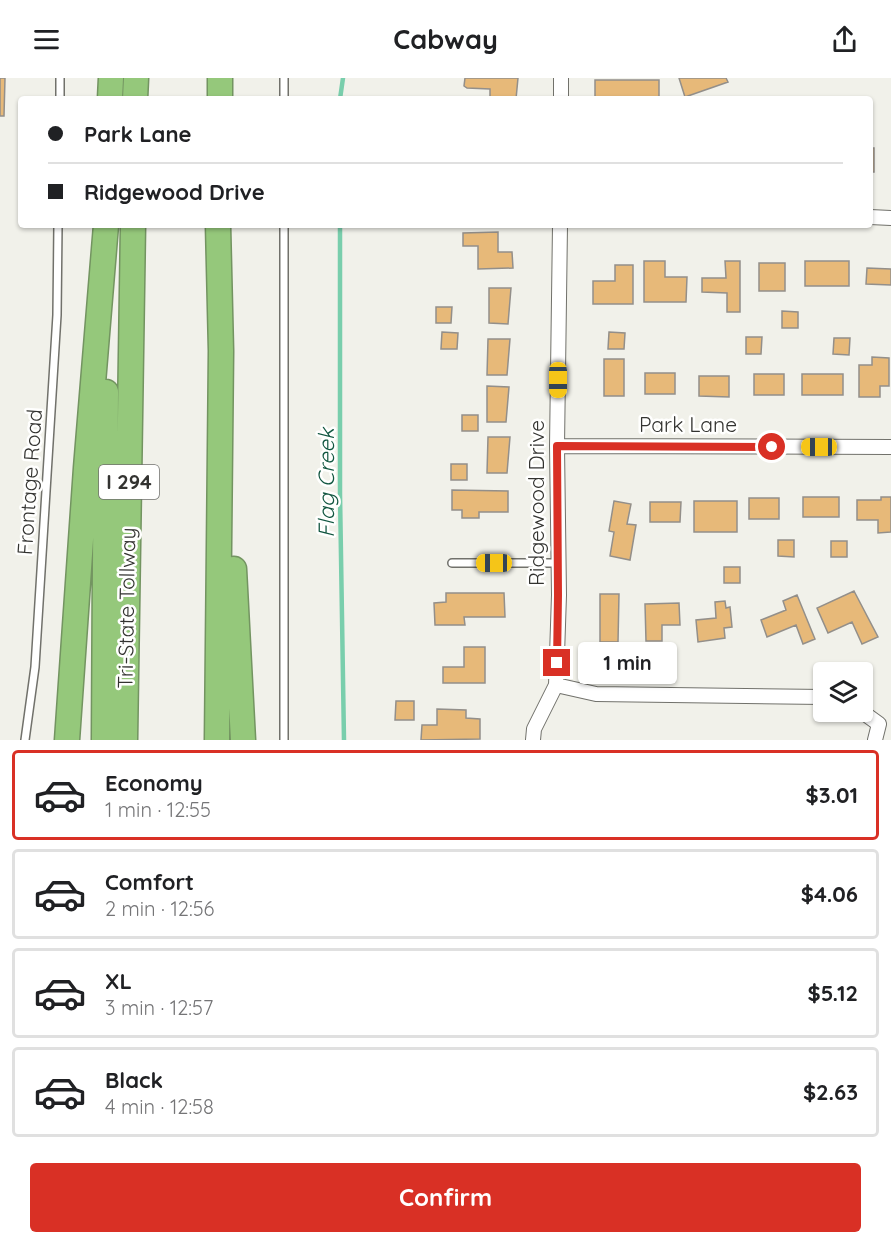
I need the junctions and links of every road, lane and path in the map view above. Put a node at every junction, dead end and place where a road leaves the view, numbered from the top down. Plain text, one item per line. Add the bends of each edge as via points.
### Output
1 (60, 78) edge
2 (111, 78) edge
3 (136, 78) edge
4 (220, 78) edge
5 (284, 78) edge
6 (561, 78) edge
7 (60, 96) edge
8 (110, 96) edge
9 (135, 96) edge
10 (220, 96) edge
11 (284, 96) edge
12 (561, 96) edge
13 (873, 218) edge
14 (891, 218) edge
15 (58, 228) edge
16 (107, 228) edge
17 (107, 228) edge
18 (133, 228) edge
19 (219, 228) edge
20 (284, 228) edge
21 (560, 228) edge
22 (221, 351) junction
23 (557, 446) junction
24 (891, 447) edge
25 (452, 563) dead end
26 (558, 563) junction
27 (556, 685) junction
28 (813, 697) edge
29 (885, 722) edge
30 (26, 740) edge
31 (66, 740) edge
32 (104, 740) edge
33 (124, 740) edge
34 (217, 740) edge
35 (243, 740) edge
36 (284, 740) edge
37 (533, 740) edge
38 (875, 740) edge

1 - 7 lane
2 - 8 highway
3 - 9 highway
4 - 10 highway
5 - 11 lane
6 - 12 street
13 - 14 street
15 - 30 lane, Frontage Road via 56,327 35,666
16 - 31 highway
17 - 32 highway, Tri-State Tollway / I 294
18 - 33 highway, Tri-State Tollway / I 294
19 - 22 highway
20 - 36 lane
21 - 23 street, Ridgewood Drive
22 - 34 highway
22 - 35 highway
23 - 24 street, Park Lane
23 - 26 street, Ridgewood Drive
25 - 26 lane
26 - 27 street, Ridgewood Drive
27 - 28 street via 596,694
27 - 37 street, Ridgewood Drive via 534,729
29 - 38 street

